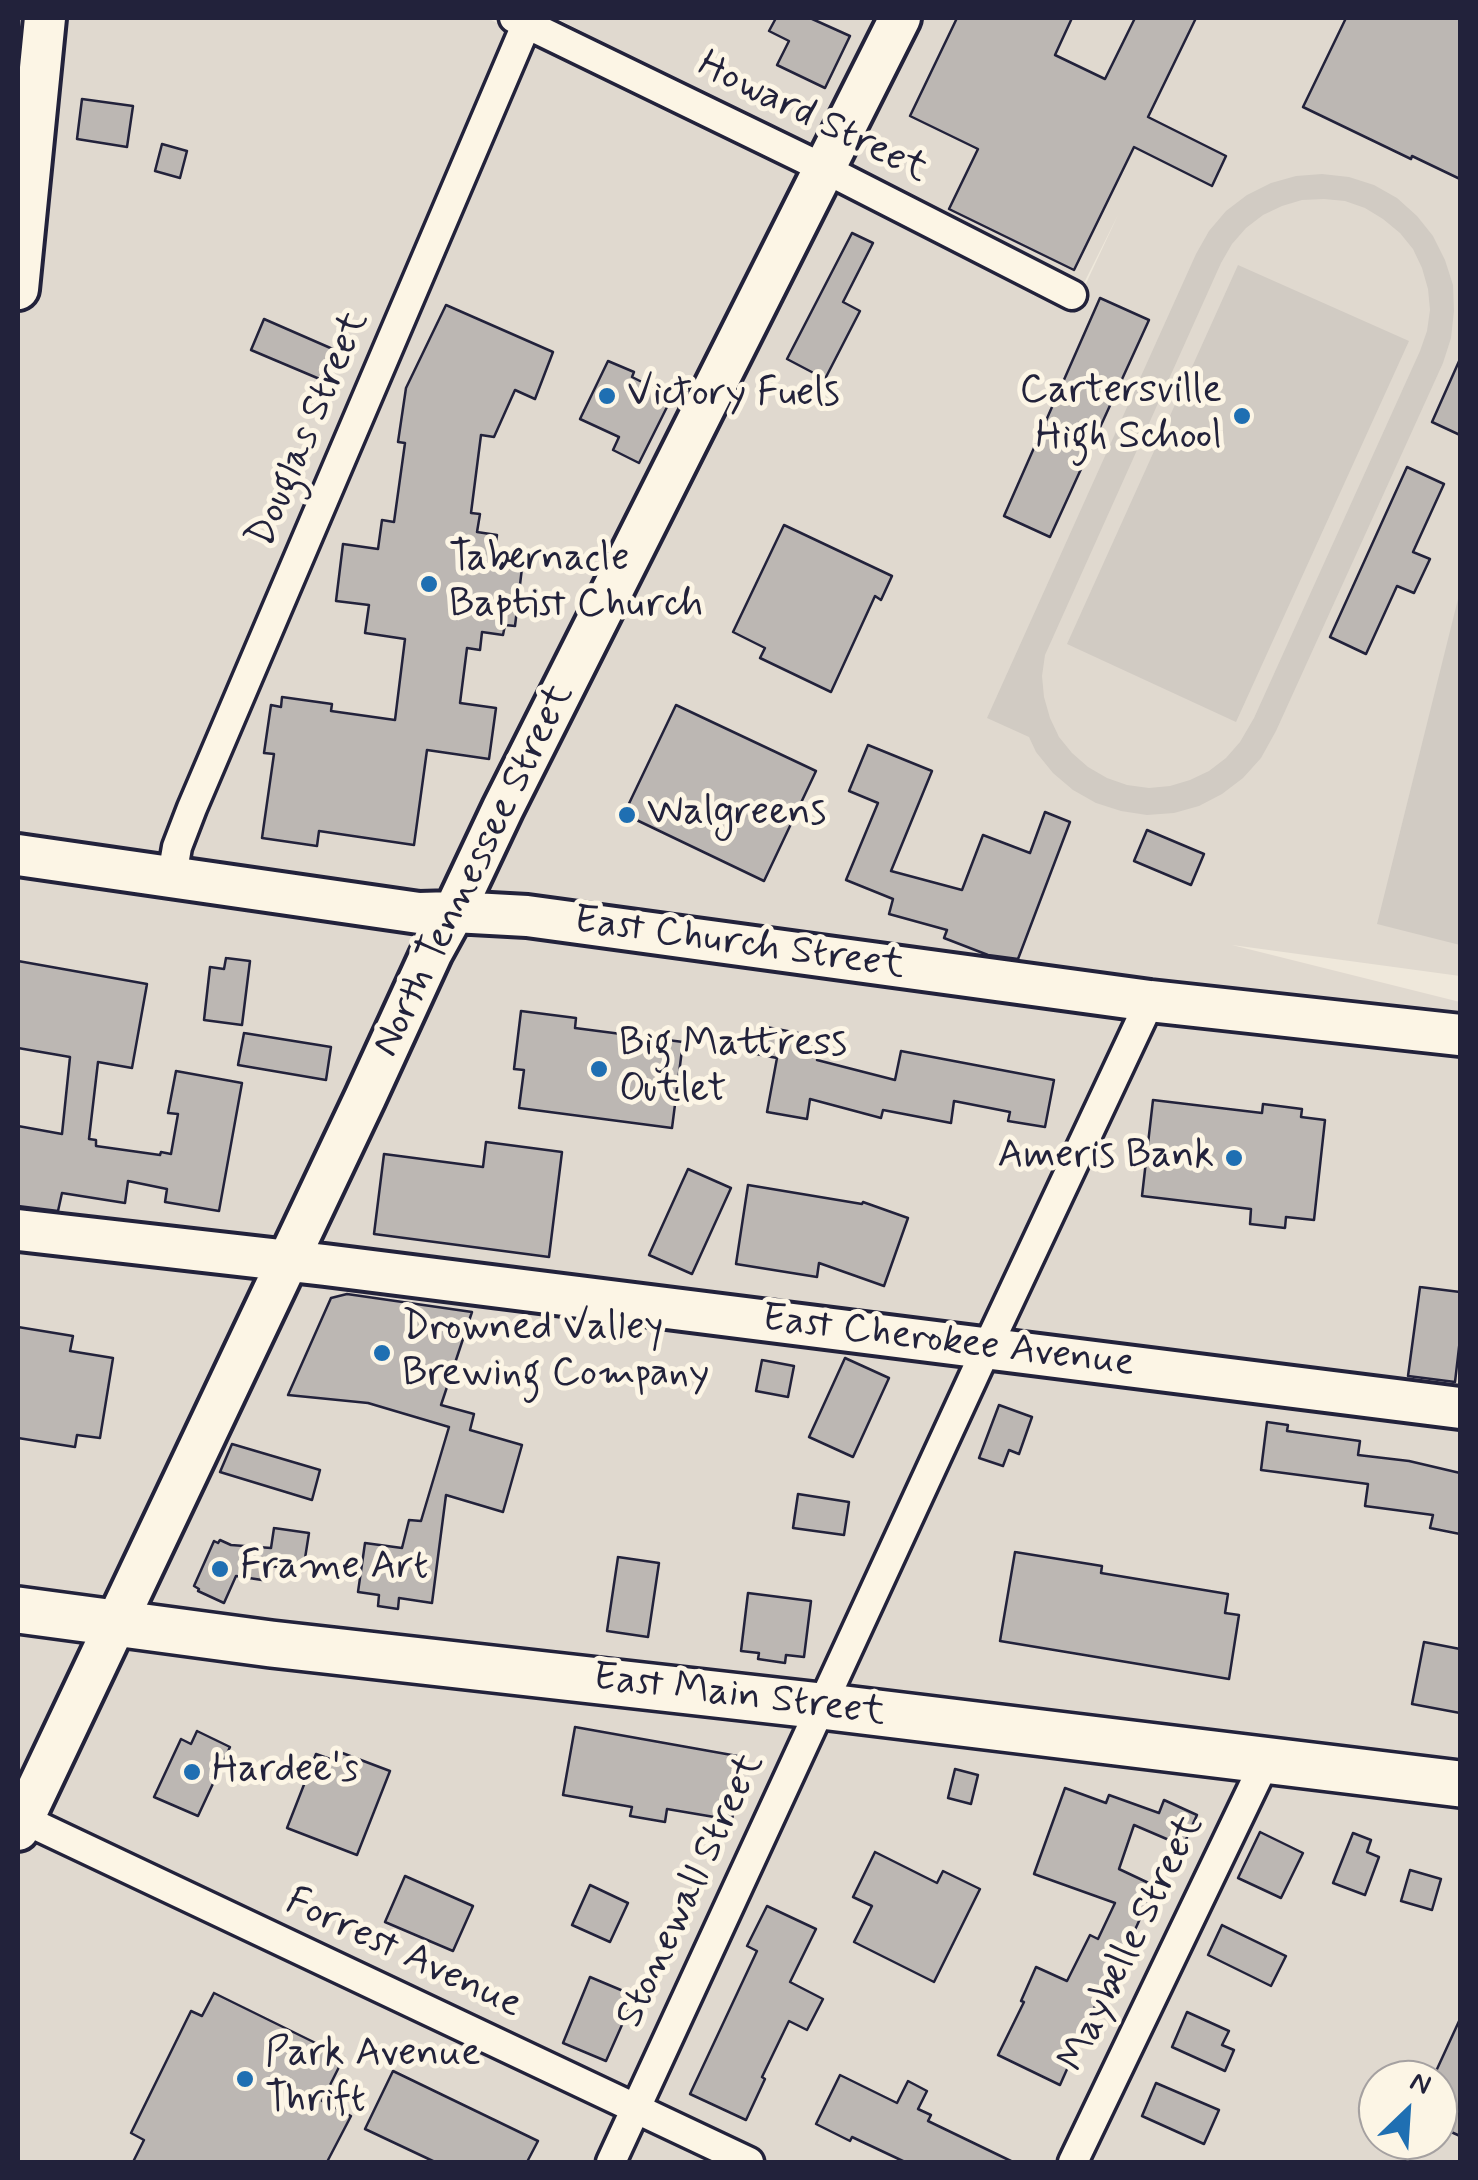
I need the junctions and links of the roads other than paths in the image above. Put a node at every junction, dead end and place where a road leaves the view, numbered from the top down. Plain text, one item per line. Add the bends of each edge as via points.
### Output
1 (900, 18) edge
2 (523, 20) edge
3 (35, 41) edge
4 (823, 168) junction
5 (18, 289) edge
6 (1072, 295) dead end
7 (18, 856) edge
8 (172, 876) junction
9 (454, 912) junction
10 (1150, 1002) junction
11 (1460, 1035) edge
12 (18, 1230) edge
13 (286, 1260) junction
14 (986, 1348) junction
15 (1460, 1408) edge
16 (18, 1610) edge
17 (116, 1622) junction
18 (821, 1706) junction
19 (1266, 1760) junction
20 (1460, 1784) edge
21 (20, 1824) edge
22 (636, 2108) junction
23 (611, 2162) edge
24 (750, 2162) edge
25 (1073, 2162) edge

1 - 4 main road, North Tennessee Street
2 - 4 street, Howard Street
2 - 8 street, Douglas Street via 192,808
3 - 5 main road
4 - 6 street, Howard Street
4 - 9 main road, North Tennessee Street
7 - 8 main road, East Church Street
8 - 9 main road, East Church Street via 419,913
9 - 10 main road, East Church Street via 526,916
9 - 13 main road, North Tennessee Street
10 - 11 main road, East Church Street
10 - 14 street, Stonewall Street
12 - 13 main road, East Cherokee Avenue
13 - 14 main road, East Cherokee Avenue
13 - 17 main road, North Tennessee Street
14 - 15 main road, East Cherokee Avenue
14 - 18 street, Stonewall Street
16 - 17 main road, East Main Street
17 - 18 main road, East Main Street
17 - 21 main road, North Tennessee Street
18 - 19 main road, East Main Street
18 - 22 street, Stonewall Street
19 - 20 main road, East Main Street
19 - 25 street, Maybelle Street
21 - 22 street, Forrest Avenue
22 - 23 street, Stonewall Street
22 - 24 street, Forrest Avenue

